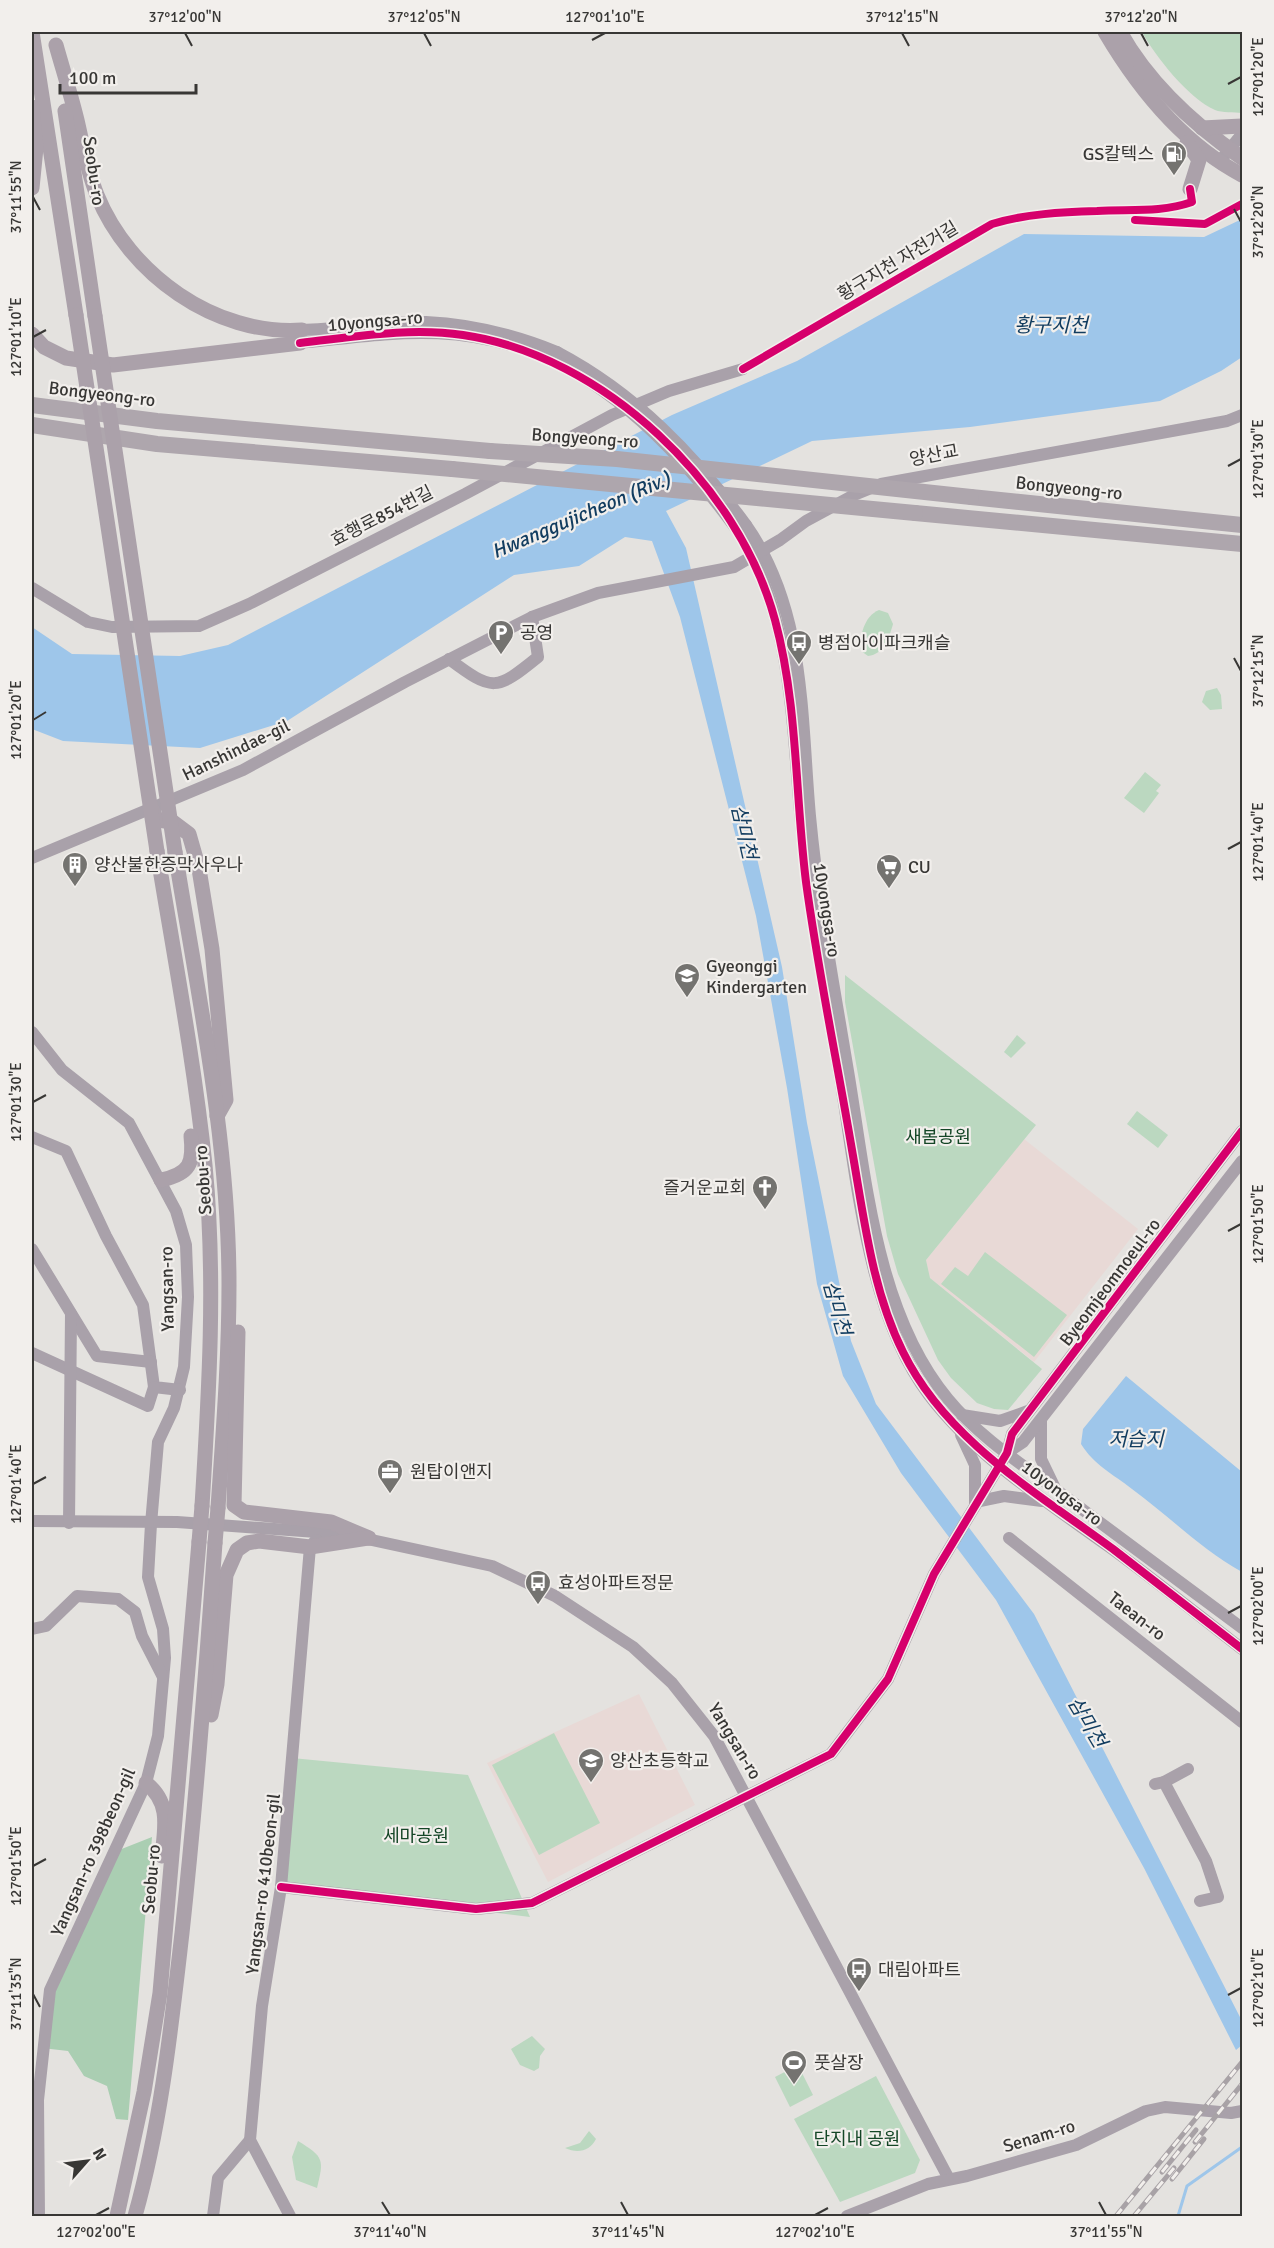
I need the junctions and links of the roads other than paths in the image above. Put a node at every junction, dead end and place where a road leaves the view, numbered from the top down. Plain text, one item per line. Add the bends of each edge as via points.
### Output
1 (32, 32) edge
2 (1105, 32) edge
3 (1120, 32) edge
4 (55, 38) edge
5 (32, 107) edge
6 (1161, 109) junction
7 (1199, 125) junction
8 (1242, 126) edge
9 (1179, 128) junction
10 (1242, 135) edge
11 (1233, 155) edge
12 (1242, 175) edge
13 (32, 188) edge
14 (1190, 189) dead end
15 (32, 334) edge
16 (301, 337) junction
17 (743, 369) dead end
18 (32, 405) edge
19 (1242, 415) edge
20 (32, 425) edge
21 (1242, 525) edge
22 (1242, 546) edge
23 (758, 554) junction
24 (652, 582) joint
25 (32, 588) edge
26 (783, 595) junction
27 (769, 600) junction
28 (532, 617) junction
29 (449, 659) junction
30 (153, 808) junction
31 (32, 858) edge
32 (180, 995) junction
33 (32, 1032) edge
34 (217, 1116) junction
35 (1242, 1131) edge
36 (32, 1137) edge
37 (1242, 1161) edge
38 (1215, 1167) junction
39 (1229, 1178) junction
40 (161, 1180) junction
41 (32, 1249) edge
42 (228, 1256) junction
43 (71, 1314) junction
44 (32, 1353) edge
45 (151, 1362) junction
46 (71, 1373) junction
47 (154, 1387) junction
48 (180, 1390) junction
49 (1031, 1410) junction
50 (1042, 1419) junction
51 (961, 1422) junction
52 (1007, 1453) junction
53 (1000, 1465) junction
54 (1056, 1490) junction
55 (975, 1502) junction
56 (1048, 1502) junction
57 (32, 1521) edge
58 (69, 1523) junction
59 (151, 1524) junction
60 (327, 1533) junction
61 (369, 1538) junction
62 (1009, 1538) dead end
63 (310, 1547) junction
64 (1242, 1628) edge
65 (32, 1629) edge
66 (1242, 1649) edge
67 (163, 1678) junction
68 (1242, 1722) edge
69 (1188, 1769) dead end
70 (146, 1783) junction
71 (196, 1795) junction
72 (747, 1796) junction
73 (281, 1887) junction
74 (1200, 1901) dead end
75 (168, 1918) junction
76 (1242, 2111) edge
77 (250, 2140) junction
78 (147, 2175) junction
79 (950, 2179) junction
80 (39, 2217) edge
81 (117, 2217) edge
82 (135, 2217) edge
83 (144, 2217) edge
84 (213, 2217) edge
85 (290, 2217) edge
86 (847, 2217) edge

1 - 32 main road, Seobu-ro, bridge
2 - 6 main road
3 - 7 main road via 1152,78
4 - 16 main road via 95,189 107,216 133,253 175,292 210,312
4 - 34 main road, Seobu-ro, bridge
5 - 13 main road via 36,148
6 - 7 main road via 1171,111 1191,129
6 - 9 main road
7 - 8 main road
7 - 11 main road
9 - 11 main road
9 - 14 main road via 1199,160
10 - 11 street
11 - 12 main road
15 - 16 main road via 44,347 66,358 113,365
16 - 23 street, 10yongsa-ro, bridge via 406,323 441,323 502,333 554,355 605,380 645,410 685,450
17 - 25 street, 효행로854번길 via 669,391 612,415 455,500 200,626 112,627 88,622
18 - 21 highway, Bongyeong-ro, bridge via 158,421 617,459
19 - 23 street, 양산교 via 1227,421 881,484 806,521
20 - 22 highway, bridge via 157,444
23 - 24 street, 양산교 via 723,570
23 - 26 street, 10yongsa-ro
23 - 27 street, 10yongsa-ro
24 - 28 street, Hanshindae-gil via 598,593
26 - 27 street via 775,593
26 - 51 street, 10yongsa-ro via 794,640 816,881 880,1251 916,1352
27 - 51 street, 10yongsa-ro via 787,680 806,882 873,1263 901,1349 928,1395
28 - 29 street, Hanshindae-gil
28 - 29 street via 538,657 507,682 472,678
29 - 30 street, Hanshindae-gil via 243,770
30 - 31 street, Hanshindae-gil
30 - 34 main road via 157,820 173,822 189,834 199,869 212,949 226,1100
32 - 40 main road via 193,1153 182,1174
32 - 75 main road, Seobu-ro, bridge via 204,1156 210,1240 210,1339 202,1506
33 - 40 street, Yangsan-ro via 62,1070 129,1123
34 - 42 main road, Seobu-ro
35 - 38 street, Byeomjeomnoeul-ro
36 - 45 street via 66,1151 143,1305
37 - 39 street, Byeomjeomnoeul-ro
38 - 39 street via 1222,1166
38 - 49 street, Byeomjeomnoeul-ro
39 - 50 street, Byeomjeomnoeul-ro
40 - 48 street, Yangsan-ro via 186,1245 188,1297
41 - 43 street
42 - 61 main road via 238,1301 234,1504 244,1512 331,1522
42 - 71 main road, Seobu-ro, bridge via 226,1383
43 - 45 street via 97,1356
43 - 46 street
44 - 46 street
45 - 47 street
46 - 47 street via 148,1406
46 - 58 street
47 - 48 street
48 - 59 street, Yangsan-ro via 158,1442
49 - 50 street via 1036,1419
49 - 51 street via 1000,1421
49 - 52 street, Byeomjeomnoeul-ro via 1012,1434
50 - 52 street, Byeomjeomnoeul-ro via 1023,1442
50 - 54 street via 1041,1459
51 - 52 street, 10yongsa-ro
51 - 53 street, 10yongsa-ro
51 - 55 street via 975,1465
52 - 53 street
52 - 54 street, 10yongsa-ro
53 - 55 street
53 - 56 street, 10yongsa-ro
54 - 64 street, 10yongsa-ro
55 - 56 street via 1004,1496
55 - 72 street via 934,1574 888,1679 831,1754
56 - 66 street, 10yongsa-ro
57 - 58 street, Yangsan-ro
58 - 59 street, Yangsan-ro
59 - 60 street, Yangsan-ro via 177,1522
59 - 67 street, Yangsan-ro 398beon-gil via 148,1577 163,1629
60 - 61 street, Yangsan-ro
60 - 63 street
61 - 63 main road
61 - 72 street, Yangsan-ro via 492,1566 594,1619 633,1647 694,1709 714,1736
62 - 68 street, Taean-ro
63 - 71 main road via 247,1543 231,1561 226,1575 217,1684
63 - 73 street, Yangsan-ro 410beon-gil
65 - 67 street via 46,1626 77,1596 118,1599 135,1612
67 - 70 street, Yangsan-ro 398beon-gil via 158,1736
69 - 74 street via 1160,1783 1206,1861 1218,1897
70 - 75 main road via 159,1796 166,1814 160,1885
70 - 80 street, Yangsan-ro 398beon-gil via 50,1990 38,2100
71 - 78 main road, Seobu-ro via 174,2000
72 - 73 street via 532,1904 476,1909
72 - 79 street, Yangsan-ro
73 - 77 street, Yangsan-ro 410beon-gil via 262,2006
75 - 81 main road, Seobu-ro via 144,2092
76 - 79 street, Senam-ro via 1165,2107 1146,2111 1076,2145
77 - 84 street via 218,2178
77 - 85 street
78 - 82 main road, Seobu-ro
78 - 83 main road
79 - 86 street, Senam-ro via 899,2194

